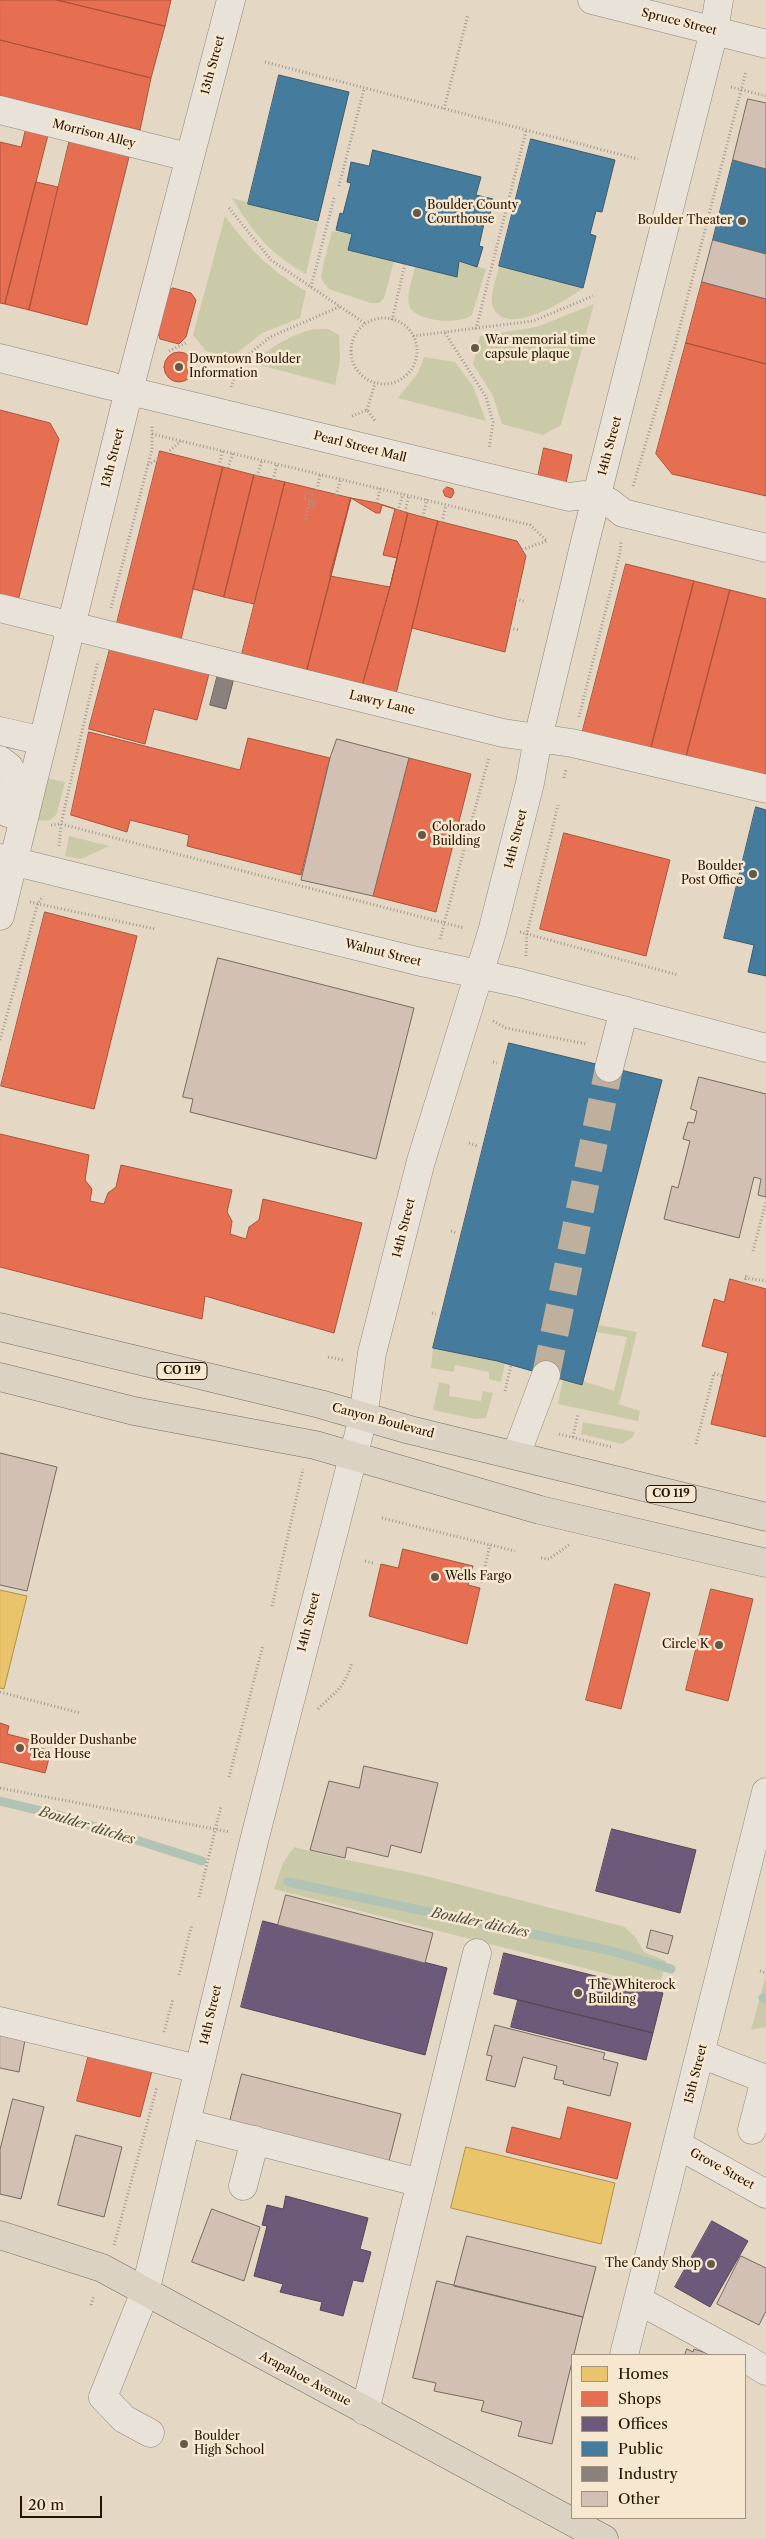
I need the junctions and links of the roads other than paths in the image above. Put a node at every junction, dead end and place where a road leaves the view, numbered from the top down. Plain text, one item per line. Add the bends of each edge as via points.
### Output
1 (231, 0) edge
2 (592, 0) edge
3 (719, 0) edge
4 (714, 31) junction
5 (766, 44) edge
6 (0, 110) edge
7 (188, 158) junction
8 (0, 358) edge
9 (111, 386) dead end
10 (145, 394) road end
11 (766, 548) edge
12 (0, 608) edge
13 (72, 626) junction
14 (0, 731) edge
15 (538, 738) junction
16 (43, 741) junction
17 (0, 760) edge
18 (766, 789) edge
19 (6, 860) edge
20 (0, 916) edge
21 (479, 975) junction
22 (624, 1010) junction
23 (766, 1048) edge
24 (609, 1068) tunnel mouth
25 (0, 1327) edge
26 (546, 1376) tunnel mouth
27 (0, 1377) edge
28 (363, 1418) junction
29 (354, 1455) junction
30 (516, 1455) junction
31 (766, 1517) edge
32 (766, 1563) edge
33 (766, 1792) edge
34 (477, 1953) dead end
35 (0, 2020) edge
36 (701, 2054) junction
37 (198, 2069) junction
38 (186, 2123) junction
39 (752, 2130) dead end
40 (255, 2140) junction
41 (678, 2145) junction
42 (421, 2183) junction
43 (243, 2186) dead end
44 (766, 2194) edge
45 (0, 2234) edge
46 (145, 2292) junction
47 (638, 2300) junction
48 (624, 2354) edge
49 (737, 2354) edge
50 (746, 2359) edge
51 (766, 2371) edge
52 (365, 2411) junction
53 (150, 2433) dead end
54 (571, 2517) edge
55 (581, 2522) edge
56 (604, 2539) edge

1 - 7 street, 13th Street
2 - 4 street, Spruce Street
3 - 4 street, 14th Street
4 - 5 street, Spruce Street
4 - 15 street, 14th Street
6 - 7 street, Morrison Alley
7 - 13 street, 13th Street
8 - 9 street
10 - 11 street, Pearl Street Mall via 484,478 605,504
12 - 13 street, Lawry Lane
13 - 15 street, Lawry Lane via 503,733
13 - 16 street, 13th Street
14 - 16 street
15 - 18 street, Lawry Lane via 572,743
15 - 21 street, 14th Street via 530,783
16 - 19 street, 13th Street
17 - 19 street via 15,778 2,836
19 - 20 street, 13th Street
19 - 21 street, Walnut Street
21 - 22 street, Walnut Street
21 - 28 street, 14th Street via 421,1161 372,1353
22 - 23 street, Walnut Street
22 - 24 street
25 - 28 main road, Canyon Boulevard / CO 119 via 320,1404
26 - 30 street
27 - 29 main road via 134,1411
28 - 29 street, 14th Street
28 - 30 main road, Canyon Boulevard / CO 119
29 - 32 main road via 540,1510
29 - 37 street, 14th Street
30 - 31 main road, Canyon Boulevard / CO 119
33 - 36 street, 15th Street
34 - 42 street
35 - 37 street
36 - 39 street via 765,2079
36 - 41 street, 15th Street
37 - 38 street, 14th Street
38 - 40 street
38 - 46 street, 14th Street
40 - 42 street
40 - 43 street
41 - 44 street, Grove Street
41 - 47 street, 15th Street
42 - 52 street
45 - 46 main road, Arapahoe Avenue via 102,2268
46 - 52 main road, Arapahoe Avenue
46 - 53 street, 14th Street via 103,2397 124,2419
47 - 48 street, 15th Street
47 - 49 street
50 - 51 street
52 - 54 main road, Arapahoe Avenue
55 - 56 main road, Arapahoe Avenue

